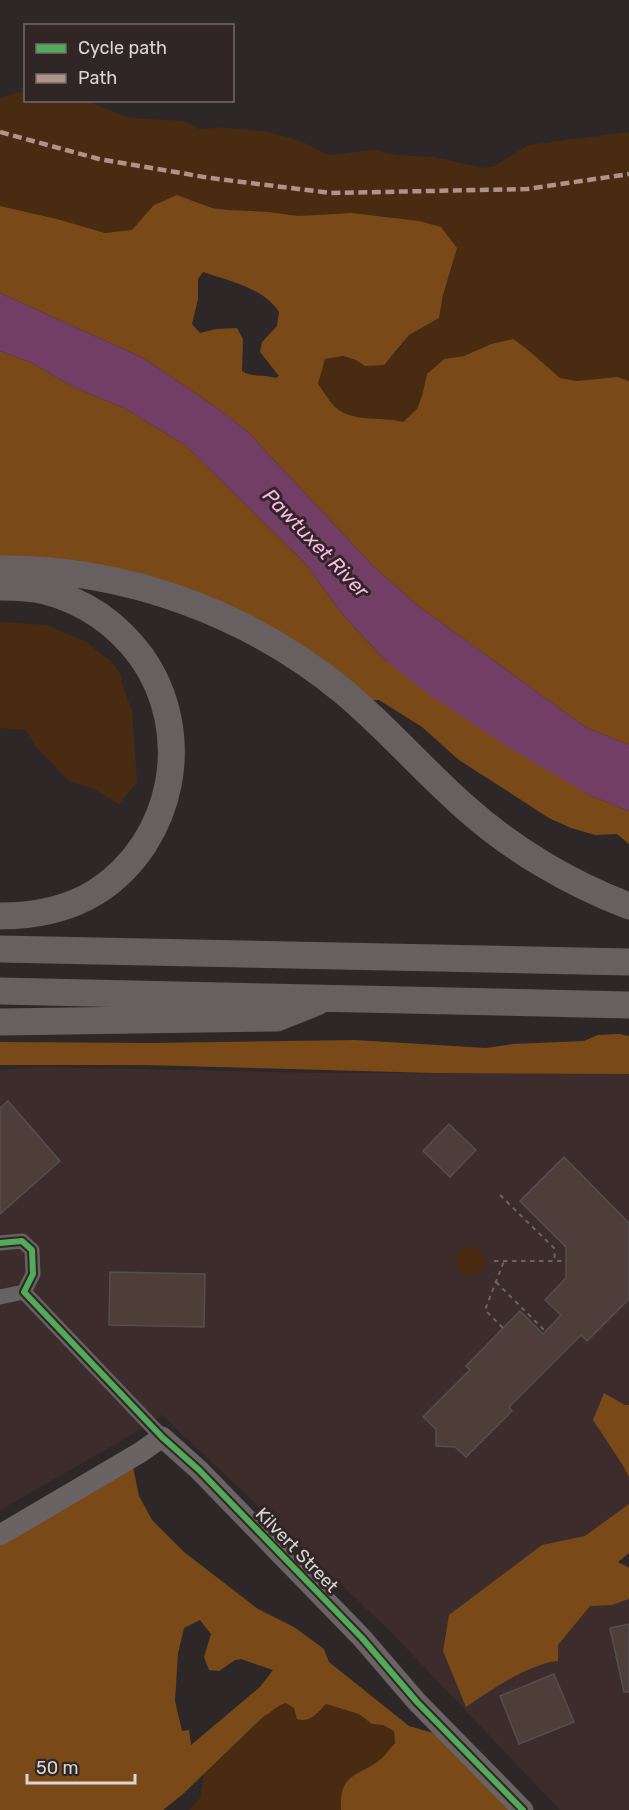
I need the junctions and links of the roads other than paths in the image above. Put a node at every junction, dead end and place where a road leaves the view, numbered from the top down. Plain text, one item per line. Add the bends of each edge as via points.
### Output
1 (0, 569) edge
2 (0, 587) edge
3 (629, 906) edge
4 (0, 916) edge
5 (0, 949) edge
6 (629, 962) edge
7 (0, 991) edge
8 (328, 998) junction
9 (629, 1005) edge
10 (0, 1022) edge
11 (0, 1243) edge
12 (24, 1292) junction
13 (0, 1297) edge
14 (162, 1437) junction
15 (0, 1535) edge
16 (523, 1810) edge

1 - 3 highway via 115,580 173,596 263,636 344,692 486,824 548,867
2 - 4 highway via 60,595 95,612 124,636 147,665 163,698 172,750 168,786 158,819 141,850 118,875 67,906 37,914
5 - 6 highway
7 - 8 highway
8 - 9 highway
8 - 10 highway via 277,1018
11 - 12 street via 22,1241 32,1250 33,1274
12 - 13 street
12 - 14 street, Kilvert Street
14 - 15 street
14 - 16 street, Kilvert Street via 199,1470

